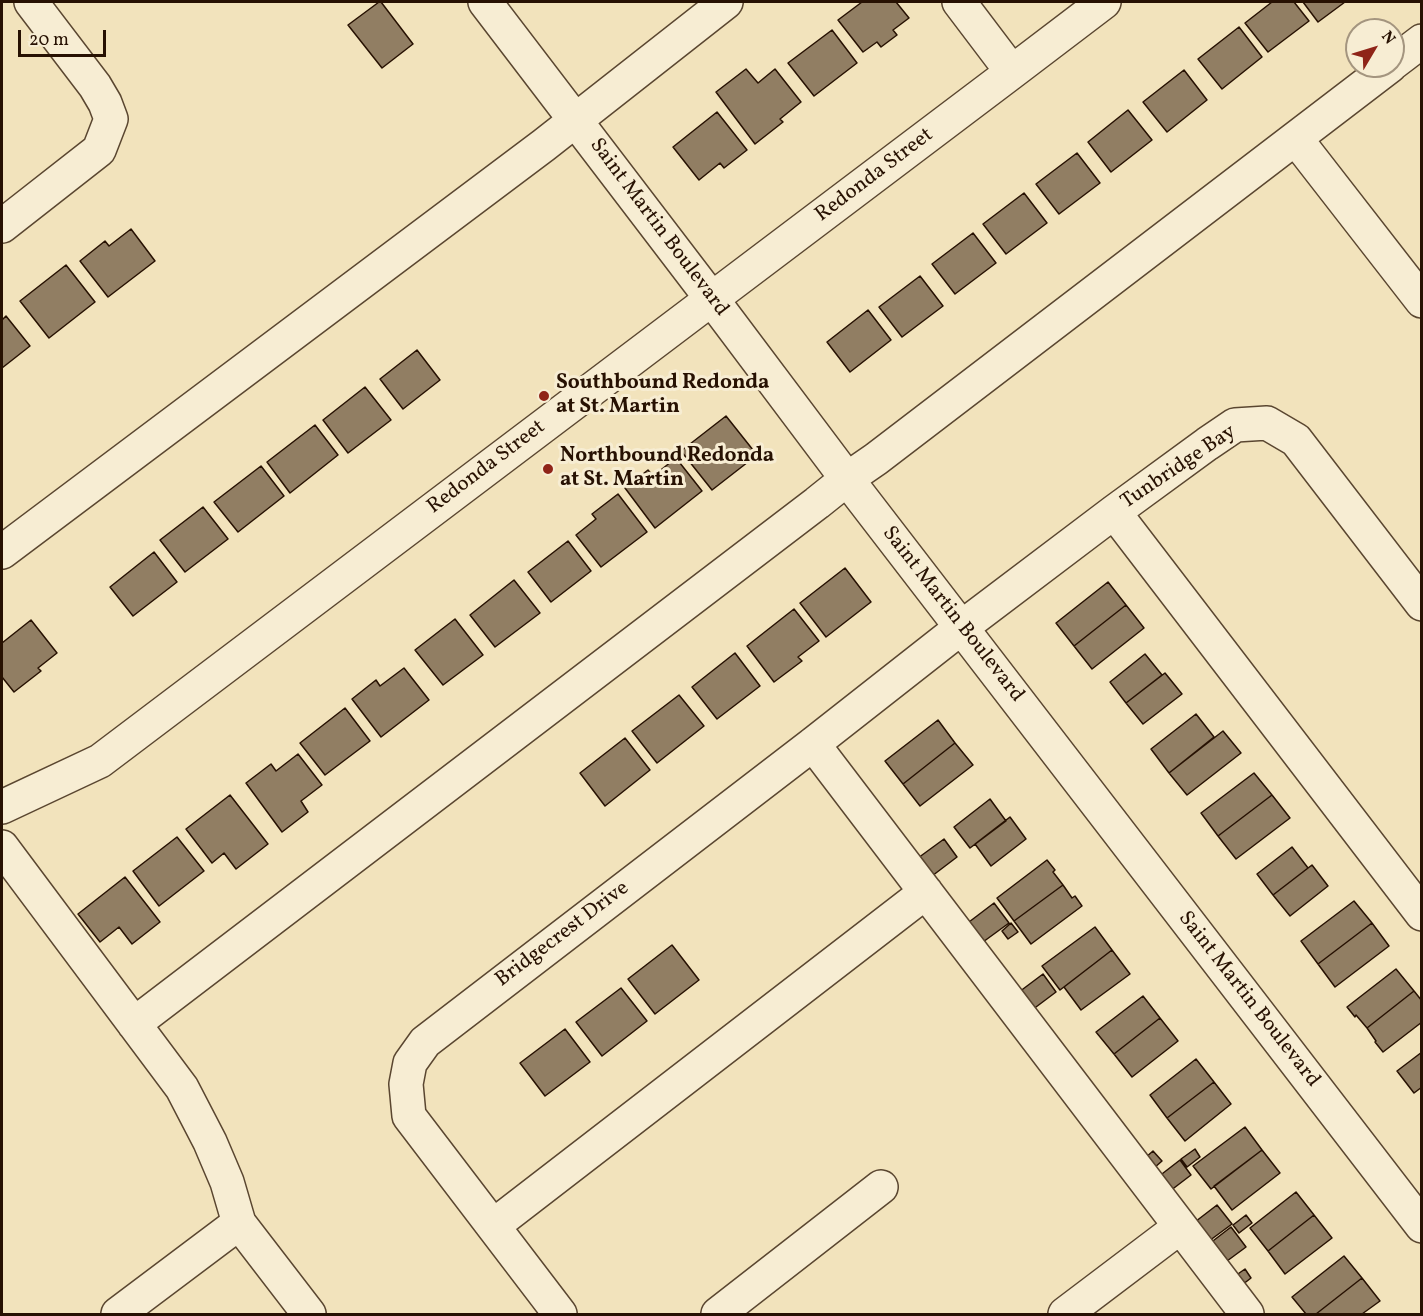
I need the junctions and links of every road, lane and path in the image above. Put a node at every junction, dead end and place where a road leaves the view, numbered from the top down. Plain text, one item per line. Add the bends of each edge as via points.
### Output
1 (31, 2) edge
2 (485, 2) edge
3 (725, 2) edge
4 (958, 2) edge
5 (1104, 2) edge
6 (1422, 41) edge
7 (1405, 54) edge
8 (1012, 72) junction
9 (1374, 78) edge
10 (575, 120) junction
11 (1296, 139) junction
12 (2, 226) edge
13 (711, 298) junction
14 (1422, 301) edge
15 (847, 479) junction
16 (1114, 512) junction
17 (2, 552) edge
18 (1422, 604) edge
19 (962, 627) junction
20 (813, 744) junction
21 (2, 807) edge
22 (2, 847) edge
23 (926, 892) junction
24 (1422, 914) edge
25 (134, 1024) junction
26 (880, 1187) dead end
27 (239, 1223) junction
28 (493, 1226) junction
29 (1422, 1226) edge
30 (1180, 1227) junction
31 (118, 1314) edge
32 (309, 1314) edge
33 (560, 1314) edge
34 (718, 1314) edge
35 (1065, 1314) edge
36 (1247, 1314) edge

1 - 12 street via 95,86 111,119 99,150
2 - 10 street, Saint Martin Boulevard
3 - 10 street
4 - 8 street
5 - 8 street, Redonda Street
6 - 7 street
8 - 13 street, Redonda Street
9 - 11 street
10 - 13 street, Saint Martin Boulevard
10 - 17 street
11 - 14 street
11 - 15 street
13 - 15 street, Saint Martin Boulevard
13 - 21 street, Redonda Street via 100,761
15 - 19 street, Saint Martin Boulevard
15 - 25 street
16 - 18 street, Tunbridge Bay via 1235,425 1267,423 1296,440
16 - 19 street, Tunbridge Bay
16 - 24 street
19 - 20 street, Bridgecrest Drive
19 - 29 street, Saint Martin Boulevard
20 - 23 street
20 - 28 street, Bridgecrest Drive via 425,1042 410,1064 406,1084 409,1116
22 - 25 street
23 - 28 street
23 - 30 street
25 - 27 street via 182,1088 210,1142
26 - 34 street
27 - 31 street
27 - 32 street
28 - 33 street, Bridgecrest Drive
30 - 35 street
30 - 36 street

